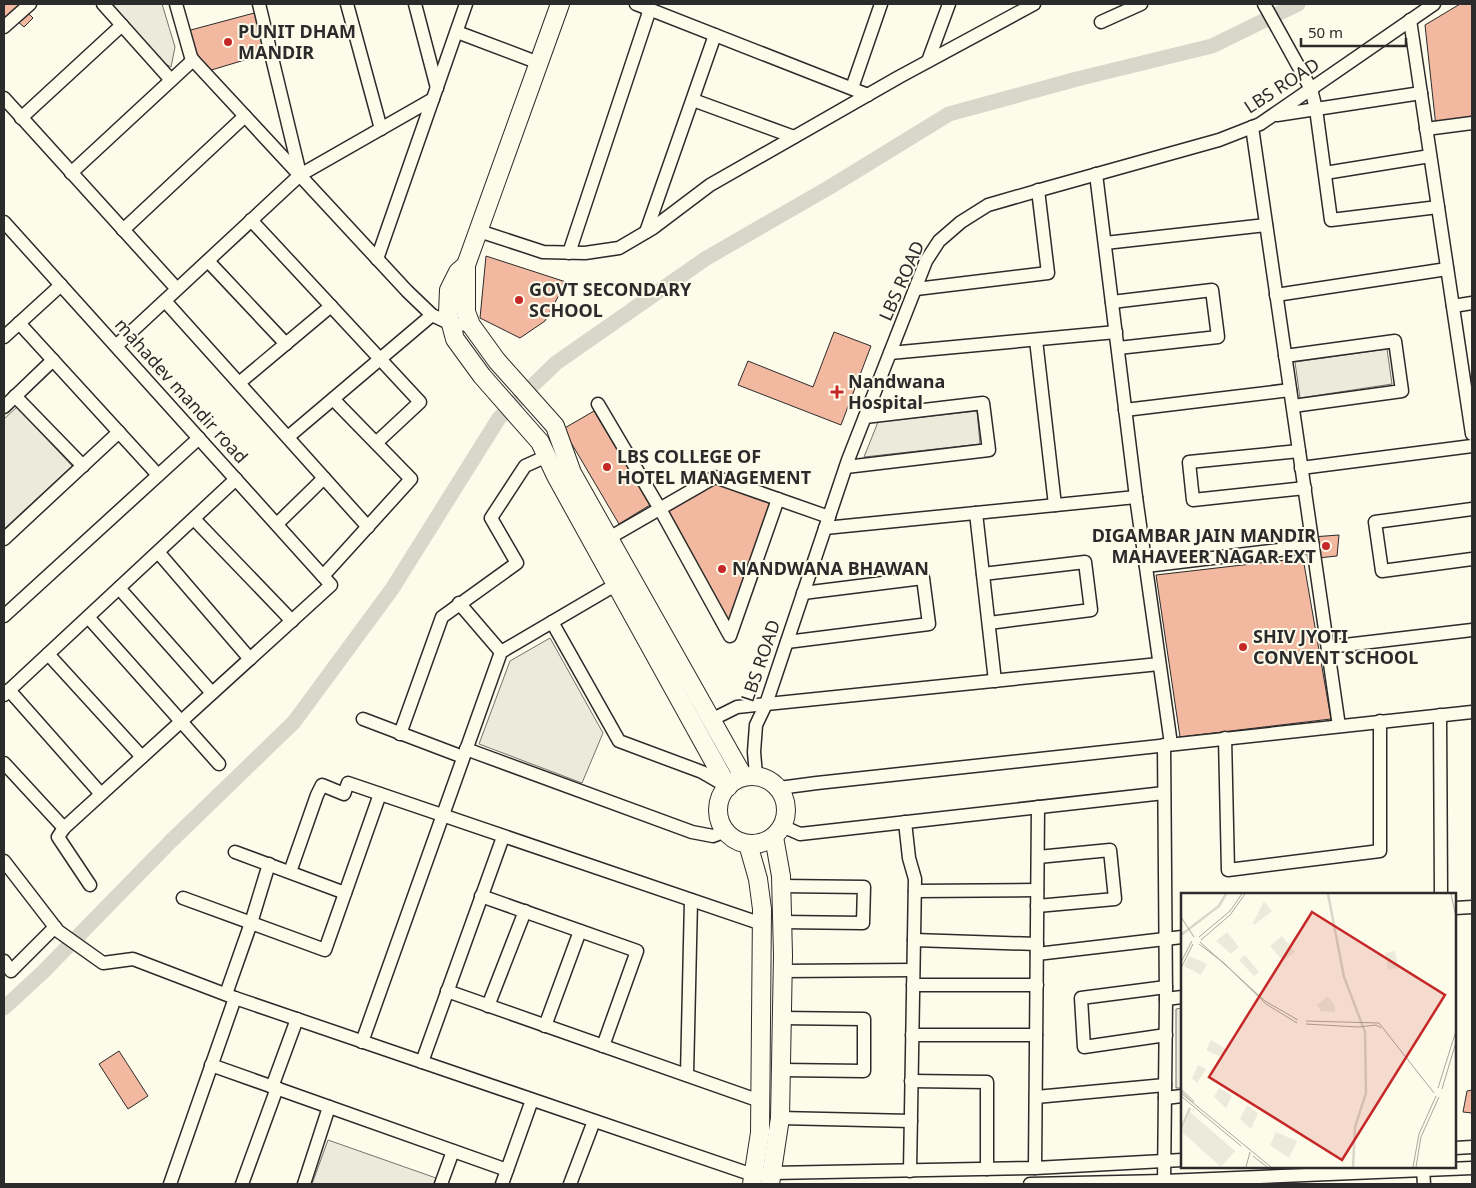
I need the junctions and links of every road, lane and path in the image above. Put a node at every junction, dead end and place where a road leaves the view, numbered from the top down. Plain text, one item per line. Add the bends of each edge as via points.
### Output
1 (30, 4) edge
2 (103, 4) edge
3 (176, 4) edge
4 (259, 4) edge
5 (347, 4) edge
6 (415, 4) edge
7 (466, 4) edge
8 (560, 4) edge
9 (636, 4) edge
10 (881, 4) edge
11 (949, 4) edge
12 (1034, 4) edge
13 (1141, 4) edge
14 (1264, 4) edge
15 (1434, 4) edge
16 (650, 9) junction
17 (1410, 20) junction
18 (1101, 22) dead end
19 (122, 25) junction
20 (4, 27) edge
21 (456, 32) junction
22 (716, 35) junction
23 (193, 60) junction
24 (928, 62) junction
25 (539, 63) junction
26 (171, 80) junction
27 (852, 88) junction
28 (1311, 89) junction
29 (1421, 93) junction
30 (435, 94) junction
31 (868, 94) junction
32 (4, 98) edge
33 (693, 100) junction
34 (1316, 109) junction
35 (1273, 115) junction
36 (245, 116) junction
37 (21, 118) junction
38 (1472, 123) edge
39 (1252, 127) junction
40 (1426, 128) junction
41 (380, 129) junction
42 (794, 137) junction
43 (1430, 156) junction
44 (71, 173) junction
45 (1325, 173) junction
46 (1096, 174) junction
47 (300, 175) junction
48 (1038, 190) junction
49 (1438, 207) junction
50 (252, 220) junction
51 (4, 222) edge
52 (1266, 225) junction
53 (123, 230) junction
54 (479, 231) junction
55 (646, 232) junction
56 (1105, 243) junction
57 (569, 253) junction
58 (377, 259) junction
59 (208, 260) junction
60 (466, 266) junction
61 (1448, 269) junction
62 (61, 285) junction
63 (177, 289) junction
64 (916, 289) junction
65 (1276, 295) junction
66 (165, 301) junction
67 (1112, 302) junction
68 (1472, 303) edge
69 (331, 306) junction
70 (1453, 306) junction
71 (432, 314) junction
72 (19, 323) junction
73 (452, 324) junction
74 (471, 325) junction
75 (1116, 332) junction
76 (4, 337) edge
77 (1036, 340) junction
78 (286, 344) junction
79 (116, 346) junction
80 (1118, 348) junction
81 (890, 353) junction
82 (1285, 356) junction
83 (380, 359) junction
84 (53, 360) junction
85 (239, 383) junction
86 (1290, 390) junction
87 (15, 396) junction
88 (333, 399) junction
89 (598, 404) dead end
90 (1293, 406) junction
91 (4, 407) edge
92 (1125, 410) junction
93 (865, 417) junction
94 (119, 432) junction
95 (1472, 434) edge
96 (288, 437) junction
97 (199, 438) junction
98 (376, 443) junction
99 (1472, 446) edge
100 (543, 449) junction
101 (1299, 451) junction
102 (83, 466) junction
103 (846, 467) junction
104 (1302, 468) junction
105 (158, 475) junction
106 (324, 478) junction
107 (236, 479) junction
108 (1305, 488) junction
109 (1136, 497) junction
110 (778, 499) junction
111 (1054, 505) junction
112 (660, 509) junction
113 (1472, 509) edge
114 (976, 513) junction
115 (194, 518) junction
116 (827, 522) junction
117 (277, 524) junction
118 (368, 527) junction
119 (609, 538) junction
120 (4, 539) edge
121 (1313, 546) junction
122 (158, 552) junction
123 (1472, 559) edge
124 (1146, 566) junction
125 (983, 574) junction
126 (328, 580) junction
127 (623, 580) junction
128 (119, 588) junction
129 (803, 593) junction
130 (459, 603) junction
131 (6, 611) edge
132 (88, 617) junction
133 (292, 621) junction
134 (552, 622) junction
135 (989, 623) junction
136 (1472, 630) edge
137 (786, 642) junction
138 (1328, 647) junction
139 (500, 652) junction
140 (48, 654) junction
141 (250, 659) junction
142 (1159, 664) junction
143 (995, 681) junction
144 (6, 693) edge
145 (212, 693) junction
146 (766, 704) junction
147 (1472, 712) edge
148 (1440, 715) junction
149 (363, 719) dead end
150 (711, 720) junction
151 (181, 721) junction
152 (1380, 721) junction
153 (1340, 726) junction
154 (400, 734) junction
155 (1226, 738) junction
156 (1167, 745) junction
157 (465, 753) junction
158 (142, 757) junction
159 (4, 763) edge
160 (219, 764) dead end
161 (750, 776) junction
162 (728, 787) junction
163 (779, 788) junction
164 (1164, 793) junction
165 (101, 794) junction
166 (380, 794) junction
167 (1038, 807) junction
168 (442, 816) junction
169 (905, 822) junction
170 (64, 828) junction
171 (726, 831) junction
172 (778, 832) junction
173 (503, 836) junction
174 (748, 844) junction
175 (235, 852) dead end
176 (1038, 857) junction
177 (4, 861) edge
178 (269, 864) junction
179 (290, 872) junction
180 (90, 885) dead end
181 (781, 886) junction
182 (1037, 890) junction
183 (915, 891) junction
184 (345, 893) junction
185 (1440, 893) edge
186 (481, 896) junction
187 (183, 898) dead end
188 (691, 900) junction
189 (1037, 906) junction
190 (1472, 907) edge
191 (1456, 908) edge
192 (525, 911) junction
193 (782, 922) junction
194 (251, 923) junction
195 (762, 924) junction
196 (56, 929) junction
197 (580, 931) junction
198 (1181, 937) edge
199 (1166, 938) junction
200 (914, 940) junction
201 (1037, 949) junction
202 (4, 961) edge
203 (914, 970) junction
204 (782, 972) junction
205 (913, 985) junction
206 (1037, 985) junction
207 (447, 991) junction
208 (1166, 993) junction
209 (230, 996) junction
210 (1181, 997) edge
211 (488, 1006) junction
212 (782, 1018) junction
213 (297, 1019) junction
214 (545, 1026) junction
215 (912, 1035) junction
216 (1036, 1035) junction
217 (1166, 1035) junction
218 (362, 1042) junction
219 (603, 1046) junction
220 (422, 1062) junction
221 (211, 1065) junction
222 (781, 1070) junction
223 (687, 1075) junction
224 (911, 1082) junction
225 (1165, 1084) junction
226 (274, 1087) junction
227 (1036, 1096) junction
228 (1181, 1096) edge
229 (1165, 1098) junction
230 (532, 1100) junction
231 (760, 1101) junction
232 (329, 1107) junction
233 (780, 1118) junction
234 (594, 1121) junction
235 (910, 1121) junction
236 (1472, 1147) edge
237 (1456, 1148) edge
238 (453, 1151) junction
239 (1181, 1160) edge
240 (1164, 1161) junction
241 (1035, 1168) junction
242 (1472, 1168) edge
243 (987, 1169) junction
244 (507, 1170) junction
245 (1423, 1170) junction
246 (910, 1171) junction
247 (1366, 1178) edge
248 (762, 1180) edge
249 (1304, 1180) edge
250 (1224, 1181) edge
251 (1164, 1182) edge
252 (1112, 1183) edge
253 (170, 1184) edge
254 (242, 1184) edge
255 (304, 1184) edge
256 (441, 1184) edge
257 (502, 1184) edge
258 (570, 1184) edge
259 (1030, 1184) edge
260 (1074, 1184) edge
261 (1424, 1184) edge

1 - 20 street
2 - 19 street
3 - 23 street
4 - 47 street
5 - 41 street
6 - 30 street
7 - 21 street
8 - 25 street
9 - 16 street
10 - 27 street
11 - 24 street
12 - 24 street
13 - 18 street
14 - 28 street
15 - 17 street, LBS ROAD
16 - 22 street
16 - 57 street
17 - 28 street, LBS ROAD
17 - 29 street
19 - 26 street
19 - 37 street
21 - 25 street
21 - 30 street
22 - 27 street
22 - 33 street
23 - 26 street
23 - 36 street
24 - 31 street
25 - 54 street
26 - 44 street
27 - 31 street
28 - 34 street
28 - 35 street, LBS ROAD
29 - 34 street
29 - 40 street
30 - 41 street
30 - 58 street
31 - 42 street
32 - 37 street
33 - 42 street
33 - 55 street
34 - 35 street
34 - 45 street
35 - 39 street, LBS ROAD
36 - 47 street
36 - 53 street
37 - 44 street
38 - 40 street
39 - 46 street, LBS ROAD via 1219,140
39 - 52 street
40 - 43 street
41 - 47 street
42 - 55 street via 710,185
43 - 45 street
43 - 49 street
44 - 53 street
45 - 49 street via 1332,220
46 - 48 street, LBS ROAD
46 - 56 street
47 - 50 street
47 - 58 street
48 - 64 street, LBS ROAD via 988,205 961,222 939,241 926,261
48 - 64 street via 1048,272
49 - 61 street
50 - 59 street
50 - 69 street
51 - 62 street, mahadev mandir road
52 - 56 street
52 - 65 street
53 - 63 street
54 - 57 street via 543,252
54 - 60 street
55 - 57 street via 619,248
56 - 67 street
58 - 71 street
59 - 63 street
59 - 78 street
60 - 73 street via 458,272 449,290 448,312
60 - 74 street via 466,312
61 - 65 street
61 - 70 street
62 - 72 street
62 - 79 street, mahadev mandir road
63 - 66 street
64 - 81 street, LBS ROAD
65 - 82 street
66 - 79 street
66 - 85 street
67 - 75 street
67 - 80 street via 1212,290 1218,337
68 - 70 street
69 - 78 street
69 - 83 street
70 - 95 street
71 - 73 street
71 - 83 street
72 - 76 street
72 - 84 street
73 - 74 street
73 - 100 street via 455,339
74 - 119 street via 497,361 555,426 572,473
75 - 77 street
75 - 80 street
77 - 81 street
77 - 111 street
78 - 85 street
79 - 97 street, mahadev mandir road
80 - 92 street
81 - 93 street, LBS ROAD
82 - 86 street
82 - 90 street via 1395,341 1402,391
83 - 88 street
83 - 98 street via 420,402
84 - 87 street
84 - 94 street
85 - 96 street
86 - 90 street
86 - 92 street
87 - 91 street
87 - 102 street
88 - 96 street
88 - 98 street
89 - 112 street
90 - 101 street
92 - 109 street
93 - 103 street, LBS ROAD
93 - 103 street via 983,403 989,450
94 - 102 street
94 - 105 street
96 - 106 street
97 - 105 street
97 - 107 street, mahadev mandir road
98 - 118 street via 411,480
99 - 104 street
100 - 127 street via 556,476
100 - 130 street via 525,466 491,518 516,563
101 - 104 street
101 - 108 street via 1189,462 1193,500
102 - 120 street
103 - 116 street, LBS ROAD
104 - 108 street
105 - 131 street
106 - 117 street
106 - 118 street
107 - 115 street
107 - 117 street, mahadev mandir road
108 - 121 street
109 - 111 street
109 - 124 street
110 - 112 street via 715,477
110 - 112 street via 730,636
110 - 116 street
111 - 114 street
112 - 119 street
113 - 123 street via 1375,522 1382,571
114 - 116 street
114 - 125 street
115 - 122 street
115 - 133 street
116 - 129 street, LBS ROAD
117 - 126 street, mahadev mandir road
118 - 126 street
119 - 127 street
121 - 124 street
121 - 138 street
122 - 128 street
122 - 141 street
124 - 142 street
125 - 135 street
125 - 135 street via 1085,562 1091,610
126 - 133 street
127 - 134 street
127 - 150 street
127 - 162 street
128 - 132 street
128 - 145 street
129 - 137 street, LBS ROAD
129 - 137 street via 923,578 929,624
130 - 139 street
130 - 154 street via 442,616
132 - 140 street
132 - 151 street
133 - 141 street
134 - 139 street
134 - 162 street via 619,741 702,772
135 - 143 street
136 - 138 street
137 - 146 street, LBS ROAD
138 - 153 street
139 - 157 street
140 - 144 street
140 - 158 street
141 - 145 street
142 - 143 street
142 - 156 street
143 - 146 street
144 - 165 street
145 - 151 street
146 - 150 street via 737,707
146 - 161 street, LBS ROAD via 756,725
147 - 148 street
148 - 152 street
148 - 185 street
149 - 154 street
150 - 161 street
151 - 158 street
151 - 160 street
152 - 153 street
152 - 155 street via 1380,852 1228,870
153 - 155 street
154 - 157 street
155 - 156 street
156 - 163 street
156 - 164 street
157 - 168 street
157 - 171 street via 692,832 714,836
158 - 165 street
159 - 170 street
161 - 162 street
161 - 163 street via 769,780
162 - 171 street via 722,793 718,806 719,819
163 - 172 street via 787,814
164 - 167 street
164 - 199 street
165 - 170 street
166 - 168 street
166 - 179 street via 348,783 344,794 322,785
166 - 184 street
167 - 169 street
167 - 176 street
168 - 173 street
168 - 218 street
169 - 172 street via 800,834
169 - 183 street
170 - 180 street via 58,837
171 - 174 street via 736,840
172 - 174 street via 762,843
172 - 181 street
173 - 186 street
173 - 188 street
174 - 195 street via 758,879
175 - 178 street
176 - 182 street
176 - 189 street via 1110,850 1115,899
177 - 196 street
178 - 179 street
178 - 194 street
179 - 184 street
181 - 193 street
181 - 193 street via 864,887 863,923
182 - 183 street
182 - 189 street
183 - 200 street
184 - 194 street via 325,950
186 - 192 street
186 - 207 street
187 - 194 street
188 - 195 street
188 - 223 street
189 - 201 street
190 - 191 street
192 - 197 street
192 - 211 street
193 - 204 street
194 - 209 street
195 - 231 street
196 - 202 street via 11,971
196 - 209 street via 103,963 133,959
197 - 214 street
197 - 219 street via 637,951
198 - 199 street
199 - 201 street
199 - 208 street
200 - 201 street
200 - 203 street
201 - 206 street
203 - 204 street
203 - 205 street
204 - 212 street
205 - 206 street
205 - 215 street
206 - 216 street
207 - 211 street
207 - 220 street
208 - 210 street
208 - 217 street
208 - 217 street via 1081,998 1084,1047
209 - 213 street
209 - 221 street
211 - 214 street
212 - 222 street
212 - 222 street via 864,1018 864,1071
213 - 218 street
213 - 226 street
214 - 219 street
215 - 216 street
215 - 224 street
216 - 227 street
217 - 225 street
218 - 220 street
219 - 223 street
220 - 230 street
221 - 226 street
221 - 253 street
222 - 233 street
223 - 231 street
224 - 235 street
224 - 243 street via 987,1082
225 - 227 street
225 - 229 street
226 - 232 street
226 - 254 street
227 - 241 street
228 - 229 street
229 - 240 street
230 - 234 street
230 - 244 street
231 - 248 street
232 - 238 street
232 - 255 street
233 - 235 street
233 - 248 street
234 - 248 street
234 - 258 street
235 - 246 street
236 - 237 street
238 - 244 street
238 - 256 street
239 - 240 street
240 - 241 street
240 - 251 street
241 - 243 street
242 - 245 street
243 - 246 street
244 - 257 street
245 - 247 street
245 - 261 street
246 - 248 street
247 - 249 street
249 - 250 street
250 - 251 street
251 - 252 street
252 - 260 street
259 - 260 street

